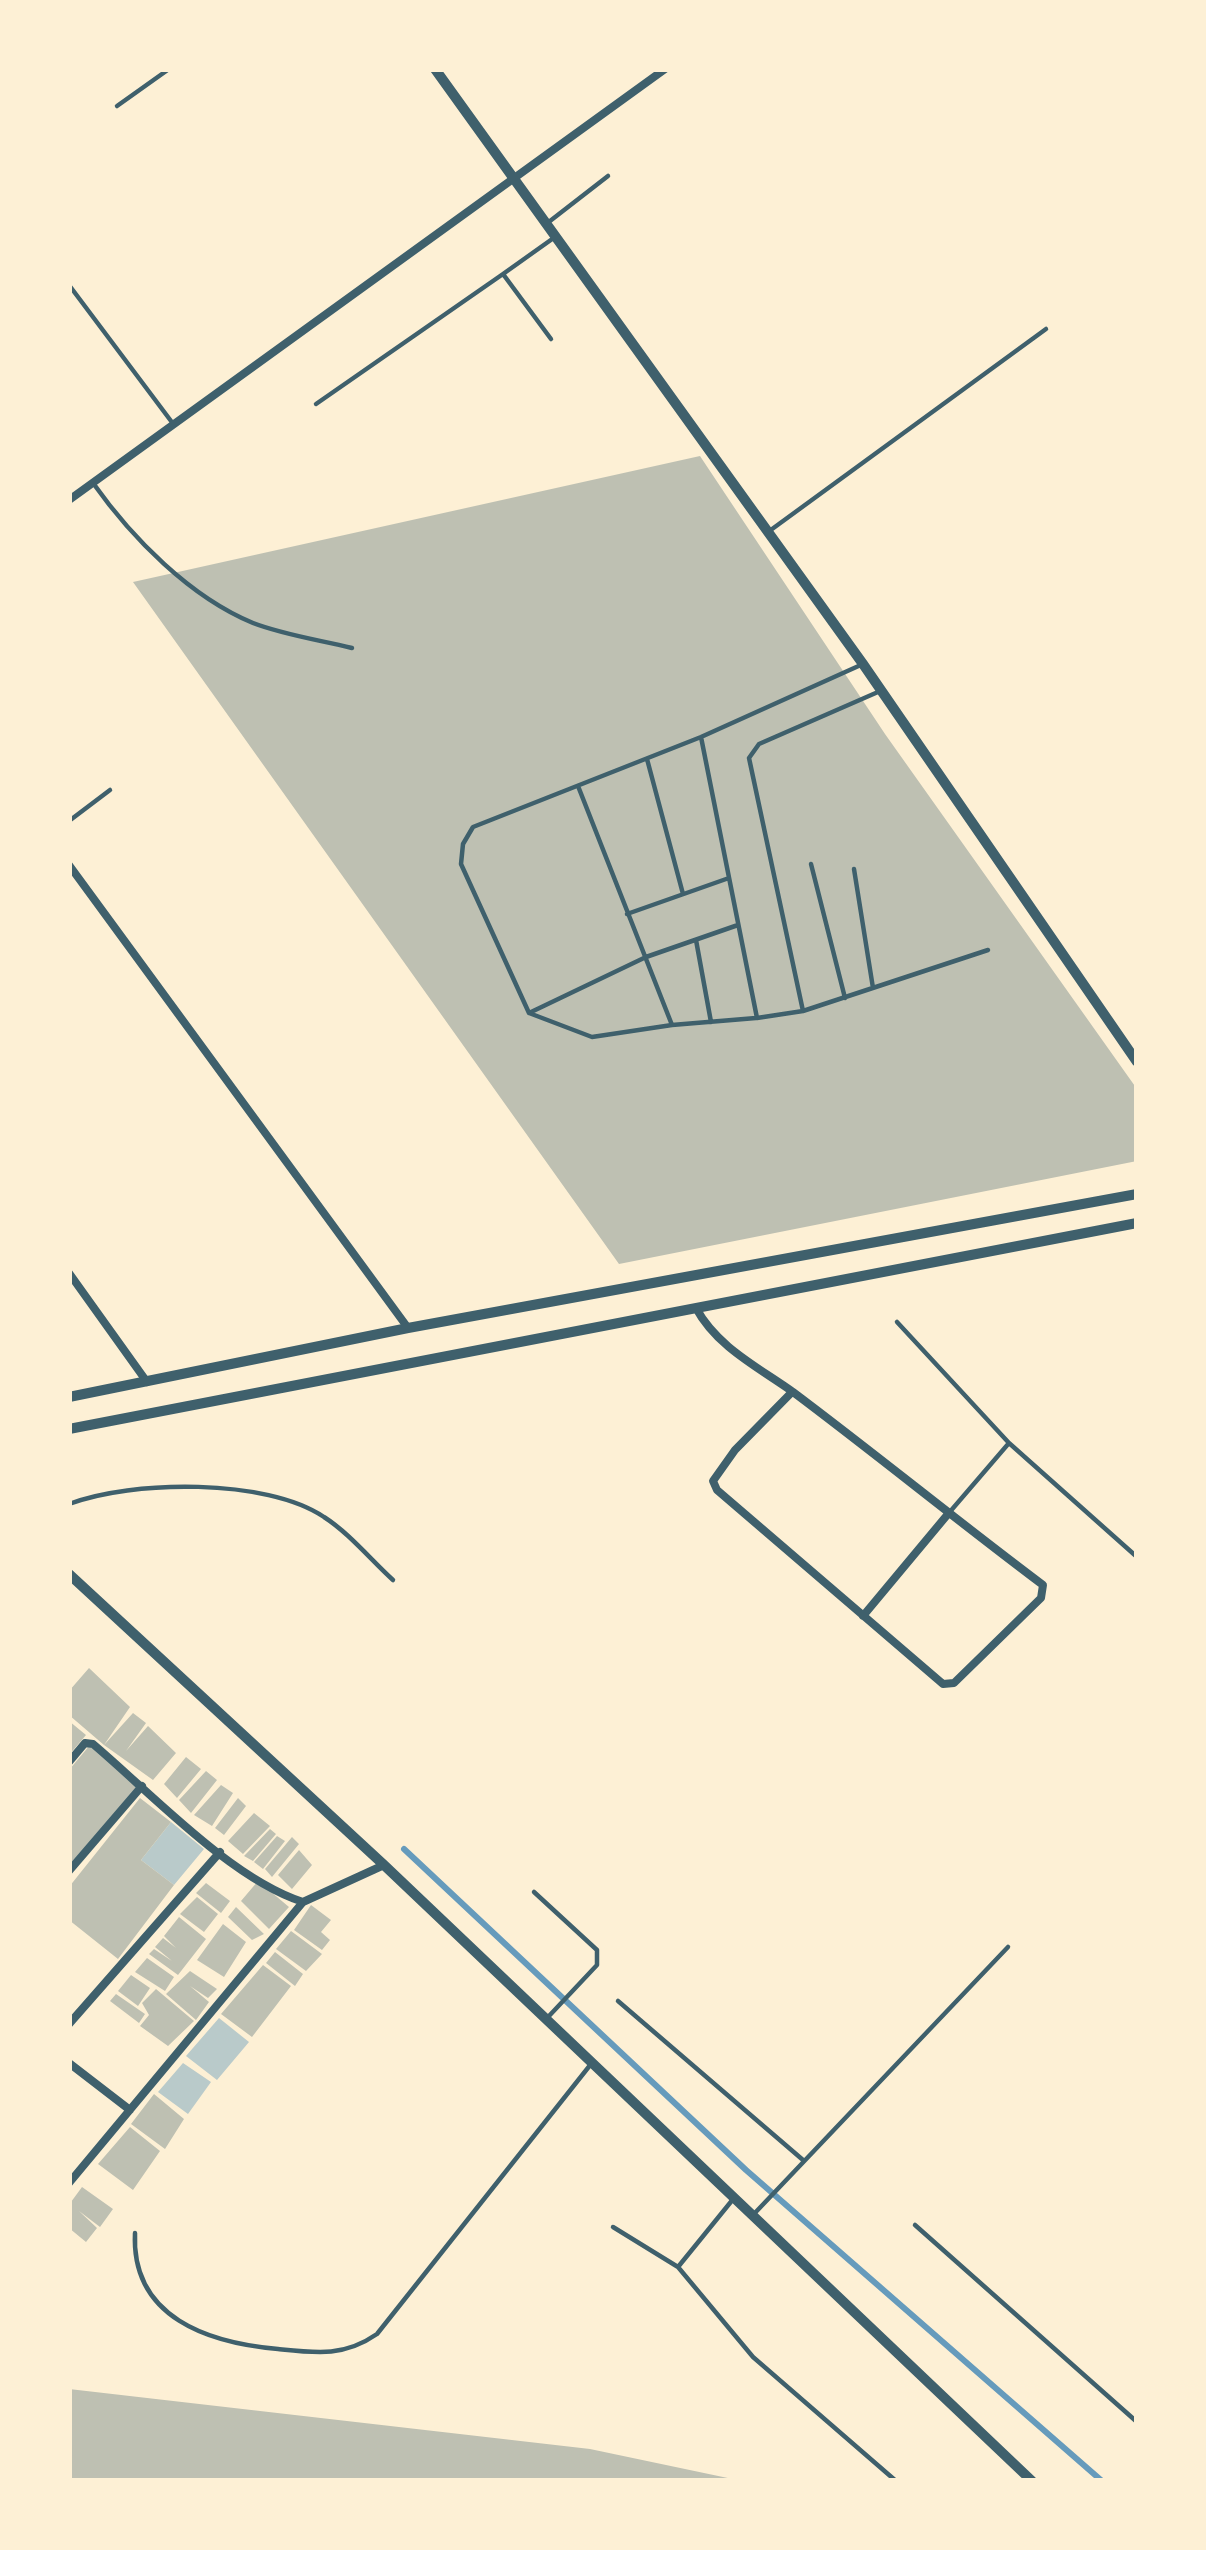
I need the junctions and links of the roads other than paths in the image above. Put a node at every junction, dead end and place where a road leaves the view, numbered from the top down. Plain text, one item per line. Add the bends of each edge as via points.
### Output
1 (169, 69) edge
2 (435, 69) edge
3 (665, 69) edge
4 (117, 106) dead end
5 (608, 176) dead end
6 (513, 179) junction
7 (546, 224) junction
8 (555, 237) junction
9 (503, 274) junction
10 (69, 285) edge
11 (1046, 329) dead end
12 (550, 340) dead end
13 (316, 404) dead end
14 (174, 424) junction
15 (93, 483) junction
16 (69, 500) edge
17 (768, 532) junction
18 (352, 648) dead end
19 (863, 664) junction
20 (881, 690) junction
21 (700, 737) junction
22 (647, 759) junction
23 (578, 786) junction
24 (110, 790) dead end
25 (69, 821) edge
26 (811, 864) dead end
27 (69, 865) edge
28 (854, 869) dead end
29 (729, 878) junction
30 (683, 894) junction
31 (627, 914) junction
32 (738, 926) junction
33 (696, 940) junction
34 (988, 950) dead end
35 (646, 956) junction
36 (873, 988) junction
37 (845, 998) junction
38 (803, 1011) junction
39 (529, 1013) junction
40 (757, 1018) junction
41 (711, 1022) junction
42 (672, 1025) junction
43 (1137, 1062) edge
44 (1137, 1194) edge
45 (1137, 1223) edge
46 (69, 1273) edge
47 (695, 1307) junction
48 (897, 1322) dead end
49 (407, 1328) junction
50 (147, 1382) junction
51 (793, 1392) junction
52 (69, 1397) edge
53 (69, 1430) edge
54 (1009, 1443) junction
55 (69, 1504) edge
56 (948, 1514) junction
57 (1137, 1556) edge
58 (69, 1574) edge
59 (393, 1580) dead end
60 (863, 1616) junction
61 (69, 1762) edge
62 (142, 1785) junction
63 (220, 1852) junction
64 (384, 1864) junction
65 (69, 1871) edge
66 (534, 1892) dead end
67 (303, 1902) junction
68 (1008, 1947) dead end
69 (618, 2001) dead end
70 (545, 2020) junction
71 (69, 2024) edge
72 (69, 2063) edge
73 (591, 2064) junction
74 (130, 2110) junction
75 (803, 2160) junction
76 (69, 2183) edge
77 (734, 2198) junction
78 (752, 2216) junction
79 (915, 2225) dead end
80 (613, 2227) dead end
81 (135, 2234) dead end
82 (678, 2266) junction
83 (1137, 2422) edge
84 (896, 2481) edge
85 (1033, 2481) edge

1 - 4 lane
2 - 6 street
3 - 6 street
5 - 7 lane
6 - 7 street
6 - 14 street
7 - 8 street
8 - 9 lane
8 - 17 street
9 - 12 lane
9 - 13 lane
10 - 14 lane
11 - 17 lane
14 - 15 street
15 - 16 street
15 - 18 lane via 160,557 217,604 255,624
17 - 19 street
19 - 20 street
19 - 21 lane
20 - 38 lane via 759,744 748,758
20 - 43 street
21 - 22 lane
21 - 29 lane
22 - 23 lane
22 - 30 lane
23 - 31 lane
23 - 39 lane via 473,827 463,844 461,864
24 - 25 lane
26 - 37 lane
27 - 49 street
28 - 36 lane
29 - 30 lane
29 - 32 lane
30 - 31 lane
31 - 35 lane
32 - 33 lane
32 - 40 lane
33 - 35 lane
33 - 41 lane
34 - 36 lane
35 - 39 lane
35 - 42 lane
36 - 37 lane
37 - 38 lane
38 - 40 lane
39 - 42 lane via 592,1037
40 - 41 lane
41 - 42 lane
44 - 49 street
45 - 47 street
46 - 50 street
47 - 51 street via 707,1328
47 - 53 street
48 - 54 lane
49 - 50 street
50 - 52 street
51 - 56 street
51 - 60 street via 713,1481
54 - 56 lane
54 - 57 lane
55 - 59 lane via 132,1487 284,1500 324,1516
56 - 60 street
56 - 60 street via 1043,1585 1041,1598 948,1684
58 - 64 street
61 - 62 street via 89,1742
62 - 63 street
62 - 65 street
63 - 67 street
63 - 71 street
64 - 67 street
64 - 70 street
66 - 70 lane via 597,1950 597,1965
67 - 74 street
68 - 75 lane
69 - 75 lane
70 - 73 street
72 - 74 street
73 - 77 street
73 - 81 lane via 377,2334 347,2350 241,2346 196,2333 154,2297 134,2254
74 - 76 street
75 - 78 lane
77 - 78 street
77 - 82 lane
78 - 85 street
79 - 83 lane
80 - 82 lane
82 - 84 lane via 753,2357

